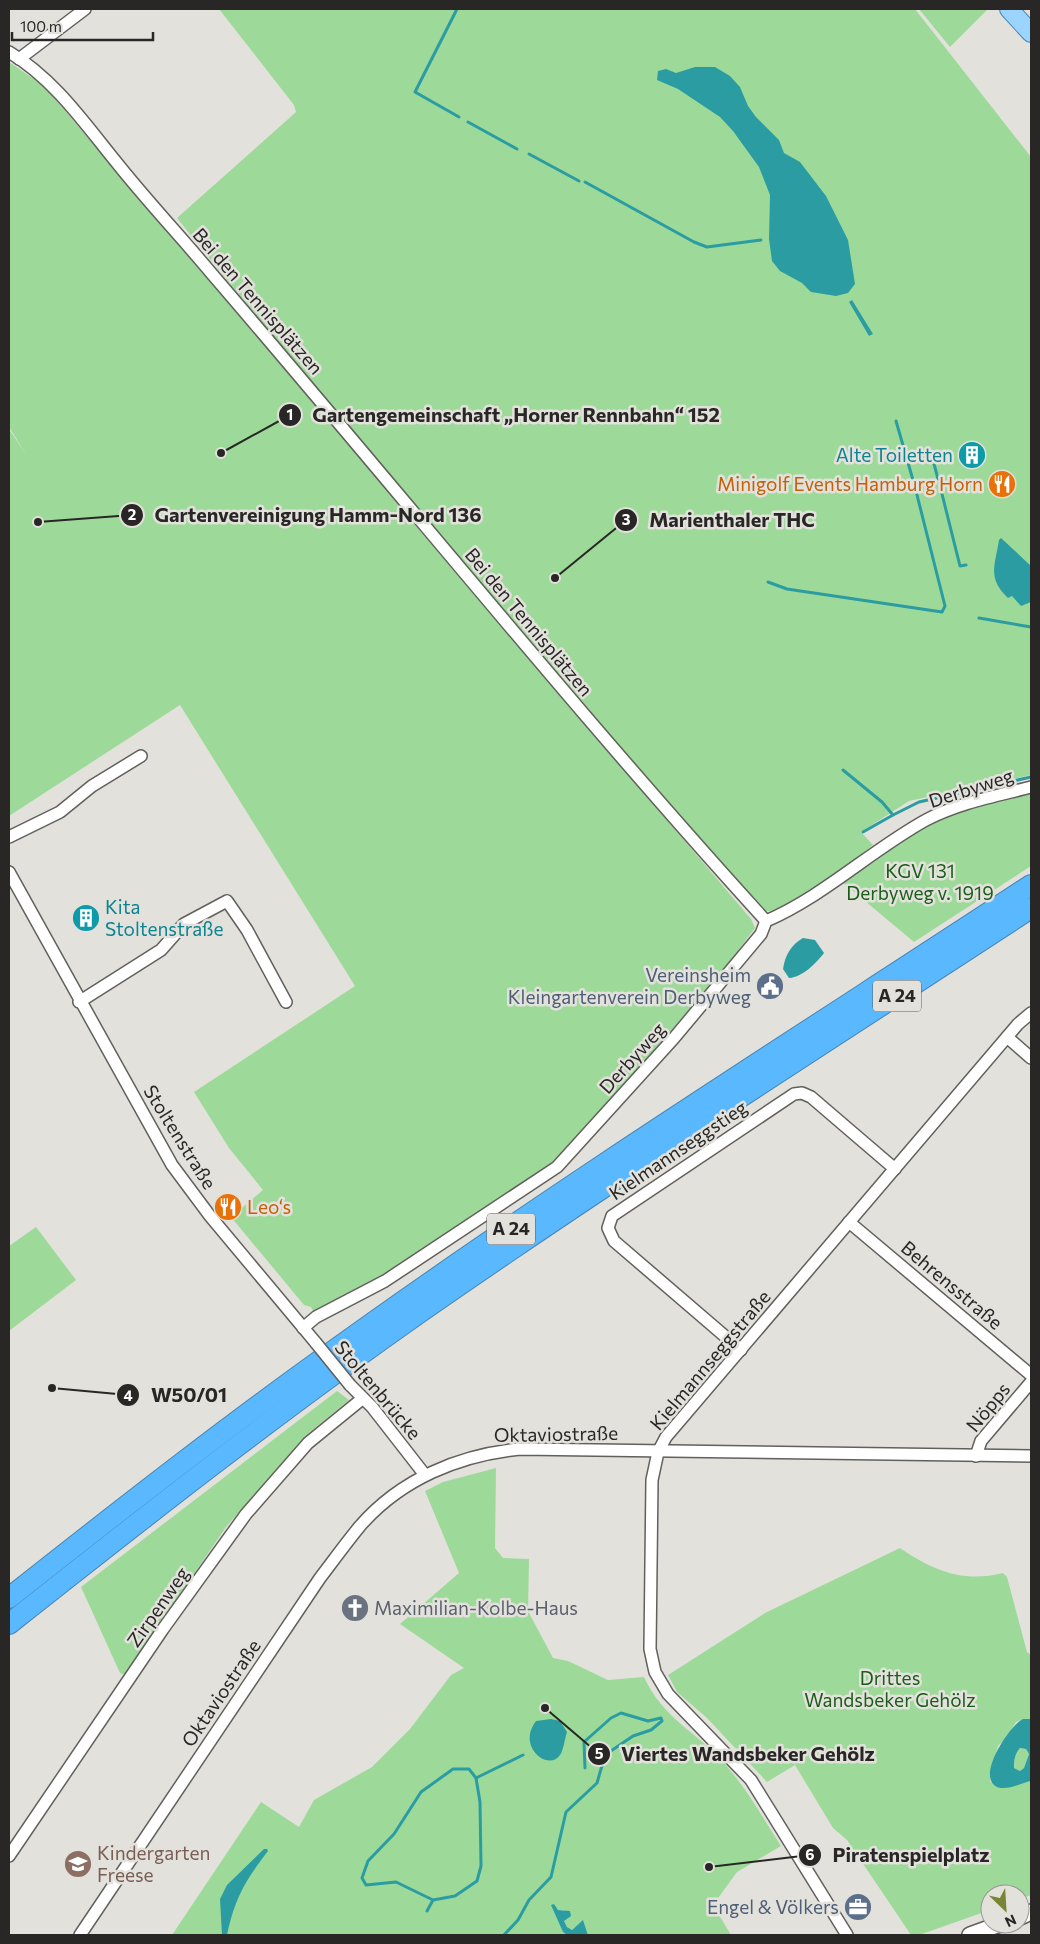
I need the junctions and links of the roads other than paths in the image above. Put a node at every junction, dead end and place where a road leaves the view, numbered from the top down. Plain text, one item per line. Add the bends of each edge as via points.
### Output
1 (85, 9) edge
2 (1009, 9) edge
3 (1031, 33) edge
4 (9, 52) edge
5 (19, 59) junction
6 (141, 756) dead end
7 (1031, 787) edge
8 (9, 837) edge
9 (9, 872) edge
10 (1031, 885) edge
11 (1031, 908) edge
12 (766, 922) junction
13 (79, 1002) junction
14 (286, 1002) dead end
15 (1031, 1013) edge
16 (1007, 1037) junction
17 (1031, 1058) edge
18 (895, 1169) junction
19 (849, 1222) junction
20 (303, 1328) junction
21 (741, 1350) junction
22 (1031, 1375) edge
23 (1031, 1382) edge
24 (362, 1399) junction
25 (658, 1452) junction
26 (976, 1456) junction
27 (1031, 1456) edge
28 (425, 1475) junction
29 (9, 1598) edge
30 (9, 1624) edge
31 (9, 1856) edge
32 (80, 1935) edge
33 (847, 1935) edge

1 - 5 street
2 - 3 main road
4 - 5 street, Bei den Tennisplätzen
5 - 12 street, Bei den Tennisplätzen via 52,85 402,496 466,576 681,828
6 - 8 street via 92,786 60,812
7 - 12 street, Derbyweg via 946,811 910,829 801,905
9 - 13 street, Stoltenstraße
10 - 29 highway, A 24 via 581,1181 345,1342
11 - 30 highway, A 24 via 418,1314 270,1422
12 - 20 street, Derbyweg via 761,934 674,1038 557,1167 385,1282 316,1317
13 - 14 street via 161,950 184,924 227,901 247,930
13 - 20 street, Stoltenstraße via 172,1165
15 - 16 street, Kielmannseggstraße
16 - 17 street
16 - 18 street, Kielmannseggstraße
18 - 19 street, Kielmannseggstraße
18 - 21 street, Kielmannseggstieg via 811,1097 794,1094 612,1216 608,1228 614,1241
19 - 21 street, Kielmannseggstraße
19 - 22 street, Behrensstraße
20 - 24 street, Stoltenbrücke, bridge
21 - 25 street, Kielmannseggstraße via 666,1437
23 - 26 street, Nöpps via 981,1440
24 - 28 street, Stoltenbrücke via 372,1407
24 - 31 street, Zirpenweg via 308,1443 241,1521 163,1629
25 - 26 street, Oktaviostraße
25 - 28 street, Oktaviostraße via 512,1450 461,1460
25 - 33 street, Kielmannseggstraße via 651,1500 650,1649 655,1672 668,1694 751,1780
26 - 27 street, Oktaviostraße
28 - 32 street, Oktaviostraße via 392,1497 361,1525 320,1578

